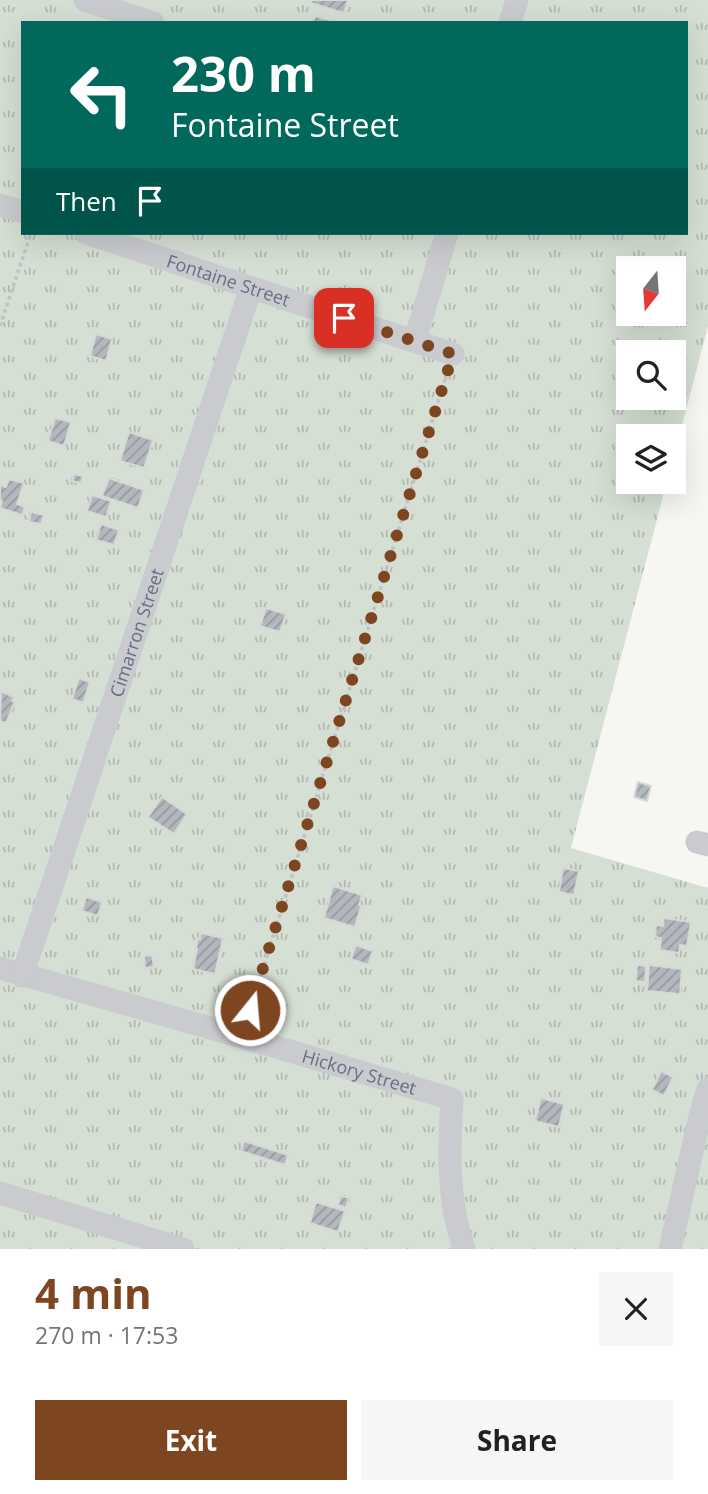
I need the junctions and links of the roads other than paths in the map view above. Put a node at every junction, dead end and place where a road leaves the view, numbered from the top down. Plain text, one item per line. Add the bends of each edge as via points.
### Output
1 (85, 0) edge
2 (517, 0) edge
3 (147, 21) edge
4 (511, 21) edge
5 (0, 205) edge
6 (21, 211) edge
7 (92, 235) edge
8 (446, 235) edge
9 (251, 288) junction
10 (415, 340) junction
11 (453, 354) road end
12 (0, 968) edge
13 (22, 976) junction
14 (708, 1089) edge
15 (0, 1193) edge
16 (183, 1249) edge
17 (464, 1249) edge
18 (670, 1249) edge

1 - 3 street
2 - 4 street
5 - 6 street
7 - 9 street, Fontaine Street
8 - 10 street
9 - 10 street, Fontaine Street
9 - 13 street, Cimarron Street
10 - 11 street, Fontaine Street
12 - 13 street, Hickory Street
13 - 17 street, Hickory Street via 452,1099 450,1182
14 - 18 street
15 - 16 street

